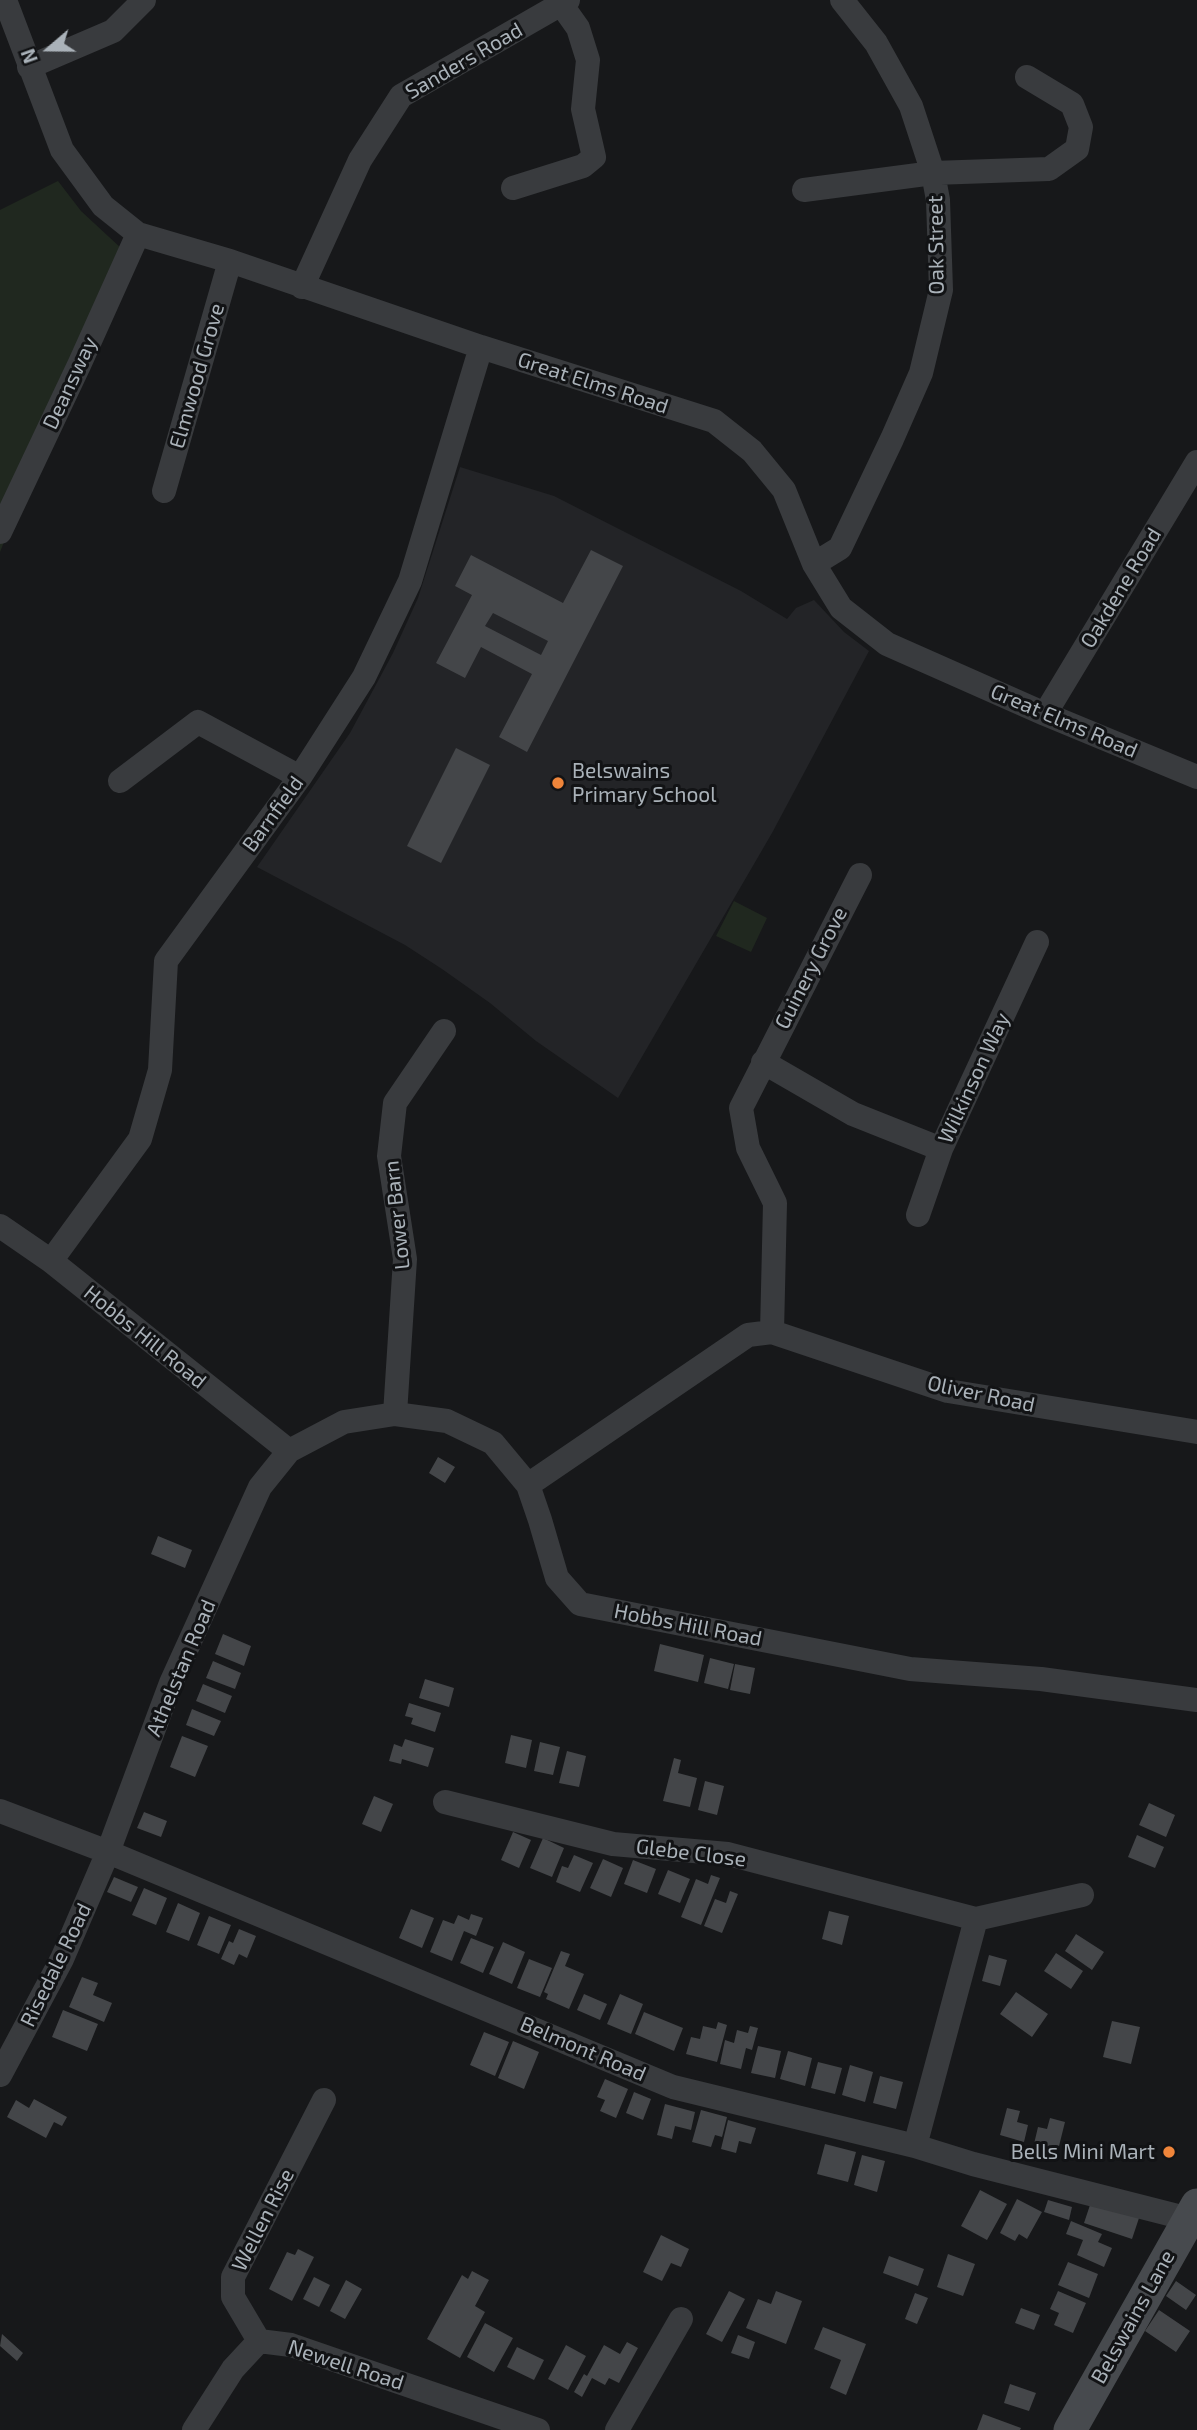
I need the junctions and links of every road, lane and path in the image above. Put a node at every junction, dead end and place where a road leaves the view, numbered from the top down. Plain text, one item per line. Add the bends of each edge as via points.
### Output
1 (5, 0) edge
2 (144, 0) edge
3 (842, 0) edge
4 (565, 2) edge
5 (29, 67) junction
6 (1027, 77) dead end
7 (933, 173) junction
8 (513, 188) dead end
9 (804, 190) dead end
10 (138, 234) junction
11 (230, 261) junction
12 (302, 287) junction
13 (481, 347) junction
14 (1197, 462) edge
15 (164, 491) dead end
16 (0, 532) edge
17 (814, 564) junction
18 (1045, 714) junction
19 (300, 777) junction
20 (1197, 777) edge
21 (120, 781) dead end
22 (860, 875) dead end
23 (1037, 942) dead end
24 (444, 1031) dead end
25 (763, 1062) junction
26 (941, 1149) junction
27 (918, 1215) dead end
28 (0, 1226) edge
29 (51, 1261) junction
30 (772, 1332) junction
31 (395, 1414) junction
32 (1197, 1432) edge
33 (289, 1451) junction
34 (528, 1485) junction
35 (260, 1487) joint
36 (1197, 1700) edge
37 (445, 1802) dead end
38 (0, 1811) edge
39 (108, 1852) junction
40 (1082, 1895) dead end
41 (976, 1919) junction
42 (0, 2075) edge
43 (324, 2100) dead end
44 (915, 2146) junction
45 (1193, 2212) edge
46 (681, 2319) dead end
47 (259, 2341) junction
48 (194, 2430) edge
49 (538, 2430) edge
50 (617, 2430) edge
51 (1070, 2430) edge

1 - 5 street, Great Elms Road
2 - 5 street via 113,31
3 - 7 street, Oak Street via 876,43 911,106
4 - 8 street via 588,60 583,109 594,157 583,166
4 - 12 street, Sanders Road via 401,96 360,160
5 - 10 street, Great Elms Road via 62,150 103,206
6 - 7 street via 1072,104 1082,127 1077,149 1049,169
7 - 9 street
7 - 17 street, Oak Street via 941,290 921,373 840,548
10 - 11 street, Great Elms Road
10 - 16 street, Deansway
11 - 12 street, Great Elms Road
11 - 15 street, Elmwood Grove
12 - 13 street, Great Elms Road
13 - 17 street, Great Elms Road via 714,421 752,451 785,490
13 - 19 street, Barnfield via 410,581 364,677
14 - 18 street, Oakdene Road
17 - 18 street, Great Elms Road via 841,608 887,644
18 - 20 street, Great Elms Road
19 - 21 street via 198,722
19 - 29 street, Barnfield via 166,961 160,1070 140,1139
22 - 25 street, Guinery Grove
23 - 26 street, Wilkinson Way
24 - 31 street, Lower Barn via 395,1102 388,1156 405,1259
25 - 26 street via 853,1114
25 - 30 street, Guinery Grove via 741,1108 748,1148 775,1203
26 - 27 street, Wilkinson Way
28 - 29 street, Hobbs Hill Road
29 - 33 street, Hobbs Hill Road
30 - 32 street, Oliver Road via 948,1391
30 - 34 street via 748,1335
31 - 33 street, Hobbs Hill Road via 344,1422
31 - 34 street, Hobbs Hill Road via 447,1421 493,1443
33 - 35 street, Hobbs Hill Road
34 - 36 street, Hobbs Hill Road via 557,1578 580,1604 910,1669 1041,1679
35 - 39 street, Athelstan Road via 171,1684
37 - 41 street, Glebe Close via 613,1844 728,1854
38 - 39 street, Belmont Road
39 - 42 street, Risedale Road via 62,1959
39 - 44 street, Belmont Road via 673,2087
40 - 41 street, Glebe Close
41 - 44 street
43 - 47 street, Wellen Rise via 233,2277 233,2297
44 - 45 street, Belmont Road via 973,2164
45 - 51 street, Belswains Lane
46 - 50 street
47 - 48 street, Newell Road via 233,2369
47 - 49 street, Newell Road via 291,2345

